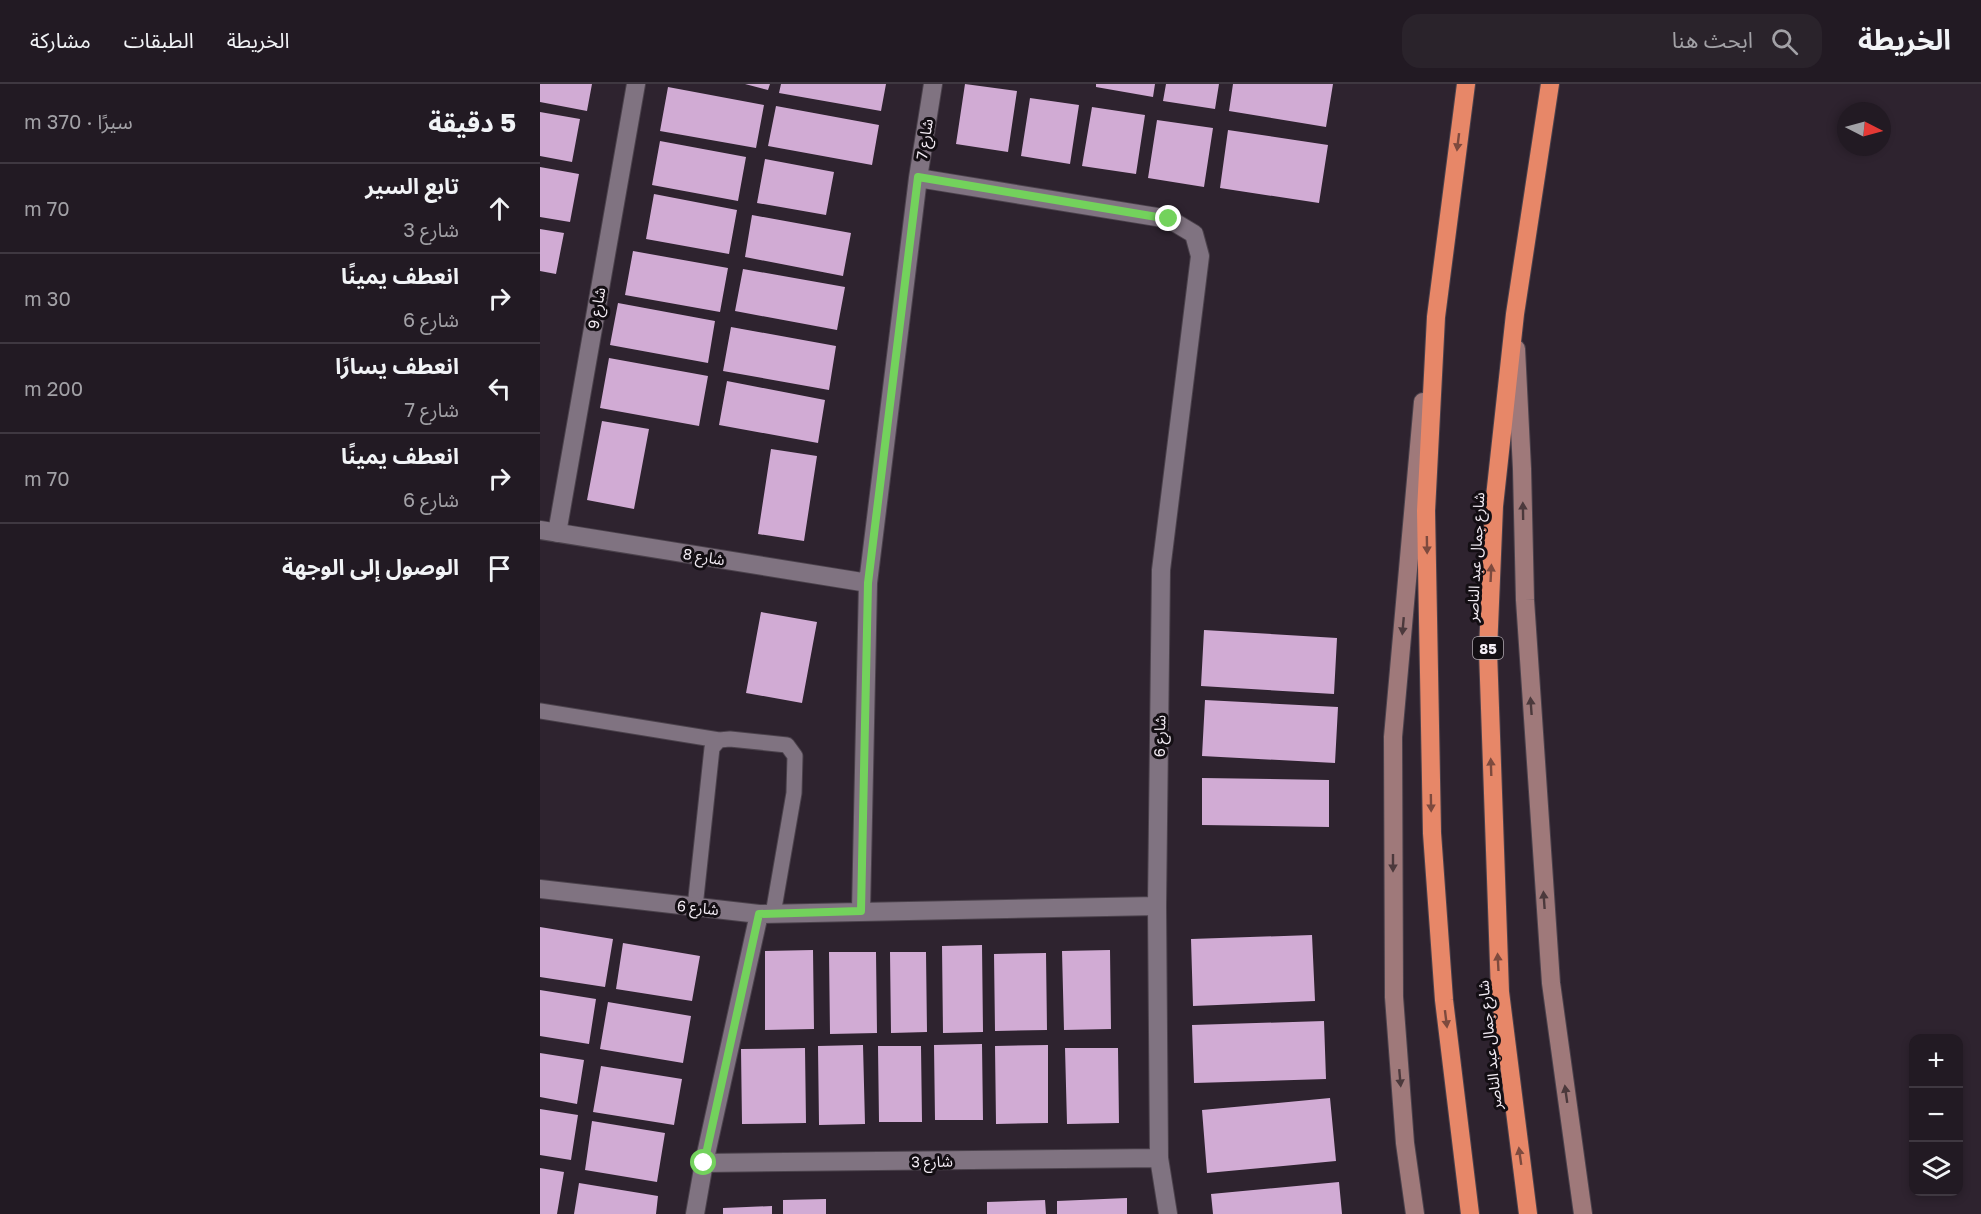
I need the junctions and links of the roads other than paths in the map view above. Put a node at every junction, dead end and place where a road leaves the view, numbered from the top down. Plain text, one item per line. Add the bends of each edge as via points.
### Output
1 (636, 84) edge
2 (933, 84) edge
3 (1466, 84) edge
4 (1550, 84) edge
5 (918, 177) junction
6 (1515, 314) junction
7 (1436, 317) junction
8 (548, 531) edge
9 (868, 583) junction
10 (540, 711) edge
11 (719, 740) junction
12 (540, 889) edge
13 (1157, 906) junction
14 (696, 907) junction
15 (861, 911) junction
16 (766, 914) junction
17 (1159, 1158) junction
18 (704, 1163) junction
19 (695, 1214) edge
20 (1168, 1214) edge
21 (1414, 1214) edge
22 (1470, 1214) edge
23 (1528, 1214) edge
24 (1583, 1214) edge

1 - 8 street, شارع 9
2 - 5 street, شارع 7
3 -> 7 highway
4 - 6 highway, شارع جمال عبد الناصر / 85
5 - 9 street, شارع 7
5 - 13 street, شارع 6 via 1169,219 1194,234 1200,256 1161,570
23 -> 6 highway, شارع جمال عبد الناصر / 85 via 1500,992 1488,651 1494,506
24 -> 6 main road via 1551,982 1525,600
7 -> 21 main road via 1424,393 1393,737 1394,997
7 -> 22 highway via 1426,511 1432,833 1444,1000
8 - 9 street, شارع 8
9 - 15 street, شارع 7
10 - 11 lane
11 - 14 lane via 712,748
11 - 16 lane via 787,745 795,756 794,794
12 - 14 street, شارع 6
13 - 15 street, شارع 6
13 - 17 street
14 - 16 street, شارع 6
15 - 16 street, شارع 6
16 - 18 street
17 - 18 street, شارع 3
17 - 20 street
18 - 19 street

